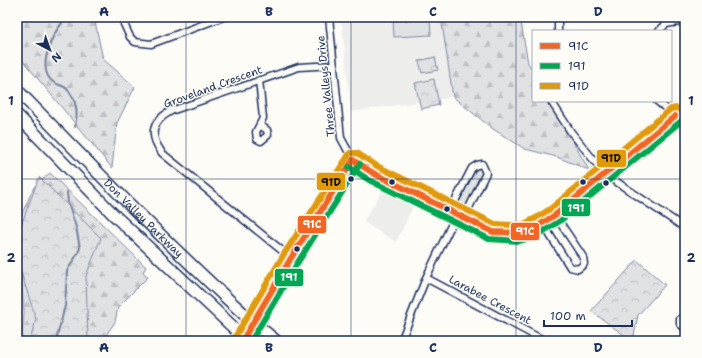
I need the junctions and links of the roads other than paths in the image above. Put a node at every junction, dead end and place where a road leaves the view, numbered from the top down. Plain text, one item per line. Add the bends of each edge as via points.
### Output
1 (124, 17) edge
2 (223, 17) edge
3 (329, 17) edge
4 (558, 17) edge
5 (685, 22) edge
6 (558, 30) edge
7 (660, 30) edge
8 (334, 65) junction
9 (259, 80) junction
10 (17, 90) edge
11 (552, 102) edge
12 (658, 102) edge
13 (17, 115) edge
14 (675, 116) junction
15 (685, 123) edge
16 (261, 126) dead end
17 (353, 160) junction
18 (605, 174) junction
19 (457, 215) junction
20 (555, 215) junction
21 (543, 224) junction
22 (685, 228) edge
23 (291, 258) junction
24 (426, 278) junction
25 (258, 315) tunnel mouth
26 (685, 317) edge
27 (685, 328) edge
28 (248, 341) edge
29 (276, 341) edge
30 (401, 341) edge
31 (545, 341) edge

1 - 2 street via 124,24 130,37 135,42 151,44
3 - 8 street, Three Valleys Drive
4 - 6 street
5 - 7 street via 666,24
8 - 9 street, Groveland Crescent via 299,67
8 - 17 street, Three Valleys Drive via 341,138
9 - 16 street via 264,118
9 - 23 street, Groveland Crescent via 171,111 158,121 154,138 162,153
10 - 29 highway, Don Valley Parkway, bridge via 191,266
11 - 18 street via 571,132
12 - 14 street
13 - 28 highway, Don Valley Parkway, bridge via 114,215
14 - 15 street
14 - 18 street
17 - 19 street
17 - 23 street
18 - 20 street
18 - 22 street
19 - 19 street via 486,173 482,164 472,168
19 - 21 street via 493,232 508,234 526,233
19 - 24 street
20 - 21 street
20 - 21 street via 583,257 584,264 578,269 570,268
23 - 25 street
24 - 30 street
24 - 31 street, Larabee Crescent
26 - 27 street via 680,319 680,324

